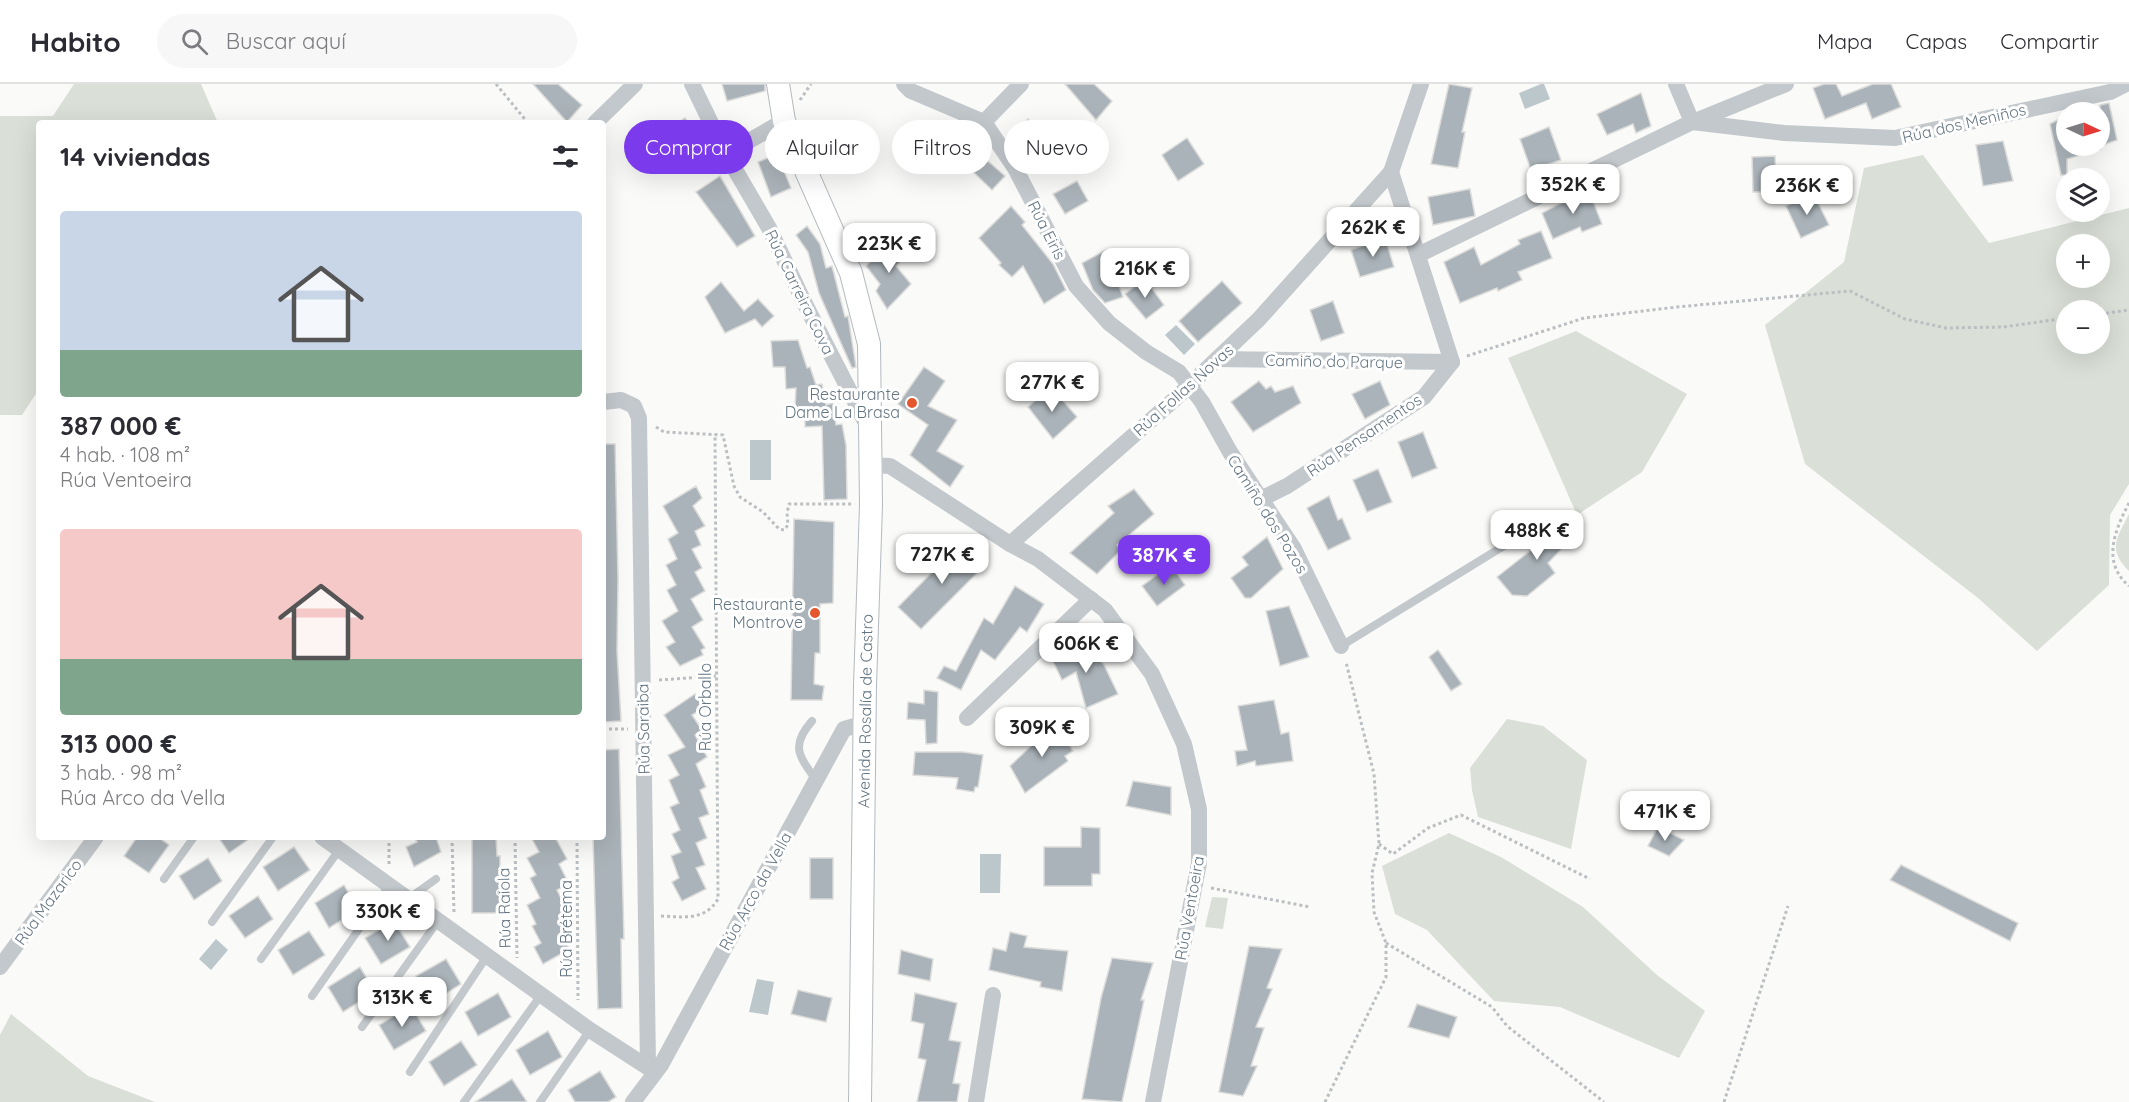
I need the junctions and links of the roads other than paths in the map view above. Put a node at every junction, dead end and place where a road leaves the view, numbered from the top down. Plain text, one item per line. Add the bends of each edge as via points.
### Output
1 (635, 84) edge
2 (692, 84) edge
3 (778, 84) edge
4 (904, 84) edge
5 (1021, 84) edge
6 (1421, 84) edge
7 (1676, 84) edge
8 (1786, 84) edge
9 (2126, 84) edge
10 (598, 120) edge
11 (709, 120) edge
12 (784, 120) edge
13 (979, 120) edge
14 (986, 120) edge
15 (1692, 122) junction
16 (992, 134) edge
17 (1391, 172) junction
18 (738, 174) edge
19 (807, 174) edge
20 (1418, 255) junction
21 (1217, 359) junction
22 (1452, 362) junction
23 (1189, 386) junction
24 (606, 402) edge
25 (871, 432) junction
26 (871, 465) junction
27 (1263, 498) junction
28 (1528, 531) dead end
29 (1010, 544) junction
30 (1091, 599) junction
31 (1341, 646) joint
32 (968, 718) dead end
33 (812, 721) dead end
34 (865, 723) junction
35 (816, 780) junction
36 (94, 840) edge
37 (192, 840) edge
38 (271, 840) edge
39 (326, 840) edge
40 (339, 850) junction
41 (164, 879) dead end
42 (436, 879) dead end
43 (389, 886) junction
44 (408, 899) junction
45 (438, 921) junction
46 (212, 922) dead end
47 (487, 956) junction
48 (261, 959) dead end
49 (0, 967) edge
50 (541, 995) junction
51 (993, 995) dead end
52 (312, 996) dead end
53 (584, 1026) junction
54 (362, 1027) dead end
55 (652, 1069) junction
56 (410, 1072) dead end
57 (464, 1102) edge
58 (540, 1102) edge
59 (633, 1102) edge
60 (860, 1102) edge
61 (976, 1102) edge
62 (1153, 1102) edge

1 - 10 street
2 - 11 street, Rúa Carreira Cova
3 - 12 street, Avenida Rosalía de Castro
4 - 13 street via 911,91
5 - 14 street
6 - 17 street, Rúa Follas Novas
7 - 15 street
8 - 15 street
9 - 15 street, Rúa dos Meniños via 2110,92 1895,138 1785,133
15 - 20 street
16 - 23 street, Rúa Eirís via 1015,168 1076,286 1109,323 1179,372
17 - 20 street
17 - 21 street, Rúa Follas Novas via 1259,319
18 - 25 street, Rúa Carreira Cova via 769,228
19 - 25 street, Avenida Rosalía de Castro via 851,273 869,344
20 - 22 street
21 - 22 street, Camiño do Parque
21 - 23 street, Rúa Follas Novas
22 - 27 street, Rúa Pensamentos via 1424,397
23 - 27 street, Camiño dos Pozos
23 - 29 street, Rúa Follas Novas
24 - 55 street, Rúa Saraiba via 621,400 634,406 639,418
25 - 26 street, Avenida Rosalía de Castro
26 - 29 street via 890,466
26 - 34 street, Avenida Rosalía de Castro
27 - 31 street, Camiño dos Pozos via 1294,549
28 - 31 lane
29 - 30 street, Rúa Ventoeira via 1038,559
30 - 32 street
30 - 62 street, Rúa Ventoeira via 1105,610 1152,674 1184,744 1199,809 1199,863
33 - 35 lane via 801,734 798,746 800,758
34 - 35 street, Rúa Arco da Vella via 844,729
34 - 60 street, Avenida Rosalía de Castro
35 - 55 street, Rúa Arco da Vella
36 - 49 street, Rúa Mazarico
37 - 41 lane
38 - 46 lane
39 - 40 street
40 - 43 street
40 - 48 lane
42 - 44 lane
43 - 44 street
43 - 52 lane
44 - 45 street
45 - 47 street
45 - 54 lane
47 - 50 street
47 - 56 lane
50 - 53 street
50 - 57 lane
51 - 61 street
53 - 55 street
53 - 58 lane
55 - 59 street, Rúa Arco da Vella

